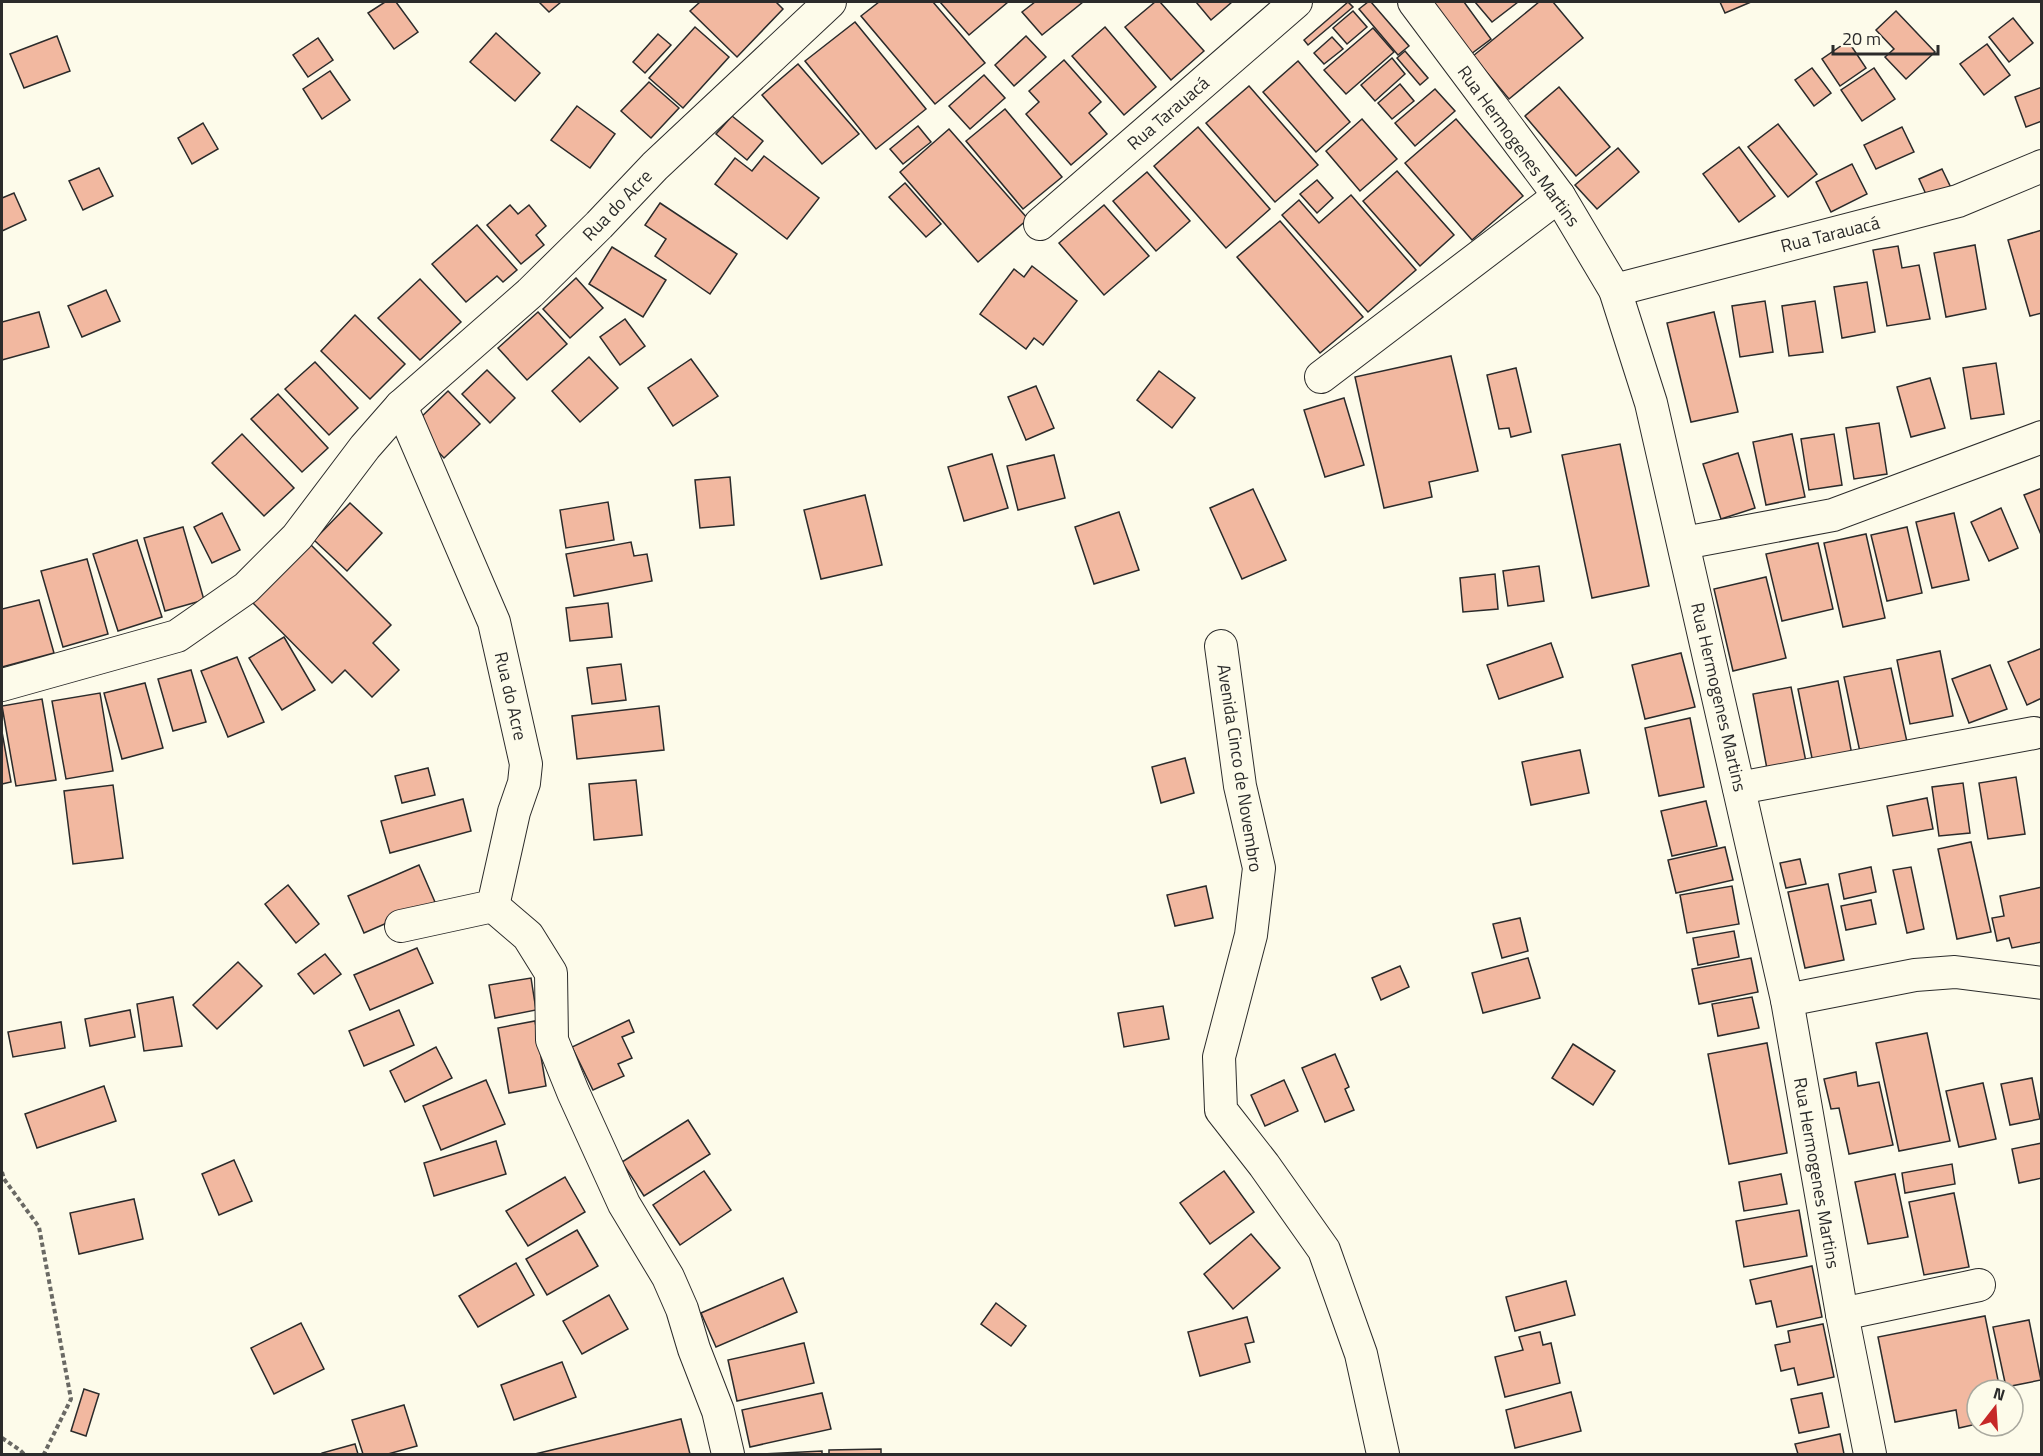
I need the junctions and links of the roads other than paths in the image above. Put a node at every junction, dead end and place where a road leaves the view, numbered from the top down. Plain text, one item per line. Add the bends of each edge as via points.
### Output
1 (830, 2) edge
2 (1296, 2) edge
3 (1414, 2) edge
4 (2042, 166) edge
5 (1559, 196) junction
6 (1040, 224) dead end
7 (1615, 290) junction
8 (1321, 377) dead end
9 (401, 406) junction
10 (2042, 437) edge
11 (1684, 543) junction
12 (1221, 645) dead end
13 (2, 685) edge
14 (2034, 733) dead end
15 (1739, 788) junction
16 (493, 906) junction
17 (401, 926) dead end
18 (2042, 982) edge
19 (1787, 1000) junction
20 (1979, 1285) dead end
21 (1842, 1314) junction
22 (728, 1455) edge
23 (1383, 1455) edge
24 (1870, 1455) edge

1 - 9 street, Rua do Acre via 655,166 530,293
2 - 6 street, Rua Tarauacá
3 - 5 street, Rua Hermogenes Martins
4 - 7 street, Rua Tarauacá via 1958,201
5 - 7 street, Rua Hermogenes Martins
5 - 8 street
7 - 11 street, Rua Hermogenes Martins via 1651,403
9 - 13 street, Rua do Acre via 297,537 246,588 177,636
9 - 16 street, Rua do Acre via 494,622 526,764
10 - 11 street via 1833,515
11 - 15 street, Rua Hermogenes Martins
12 - 23 street, Avenida Cinco de Novembro via 1240,786 1259,868 1251,934 1219,1057 1221,1110 1324,1250 1361,1354
14 - 15 street
15 - 19 street, Rua Hermogenes Martins
16 - 17 street
16 - 22 street via 528,936 551,974 552,1040 624,1204 678,1298 718,1411
18 - 19 street via 1955,972 1915,975
19 - 21 street, Rua Hermogenes Martins
20 - 21 street
21 - 24 street, Rua Hermogenes Martins

